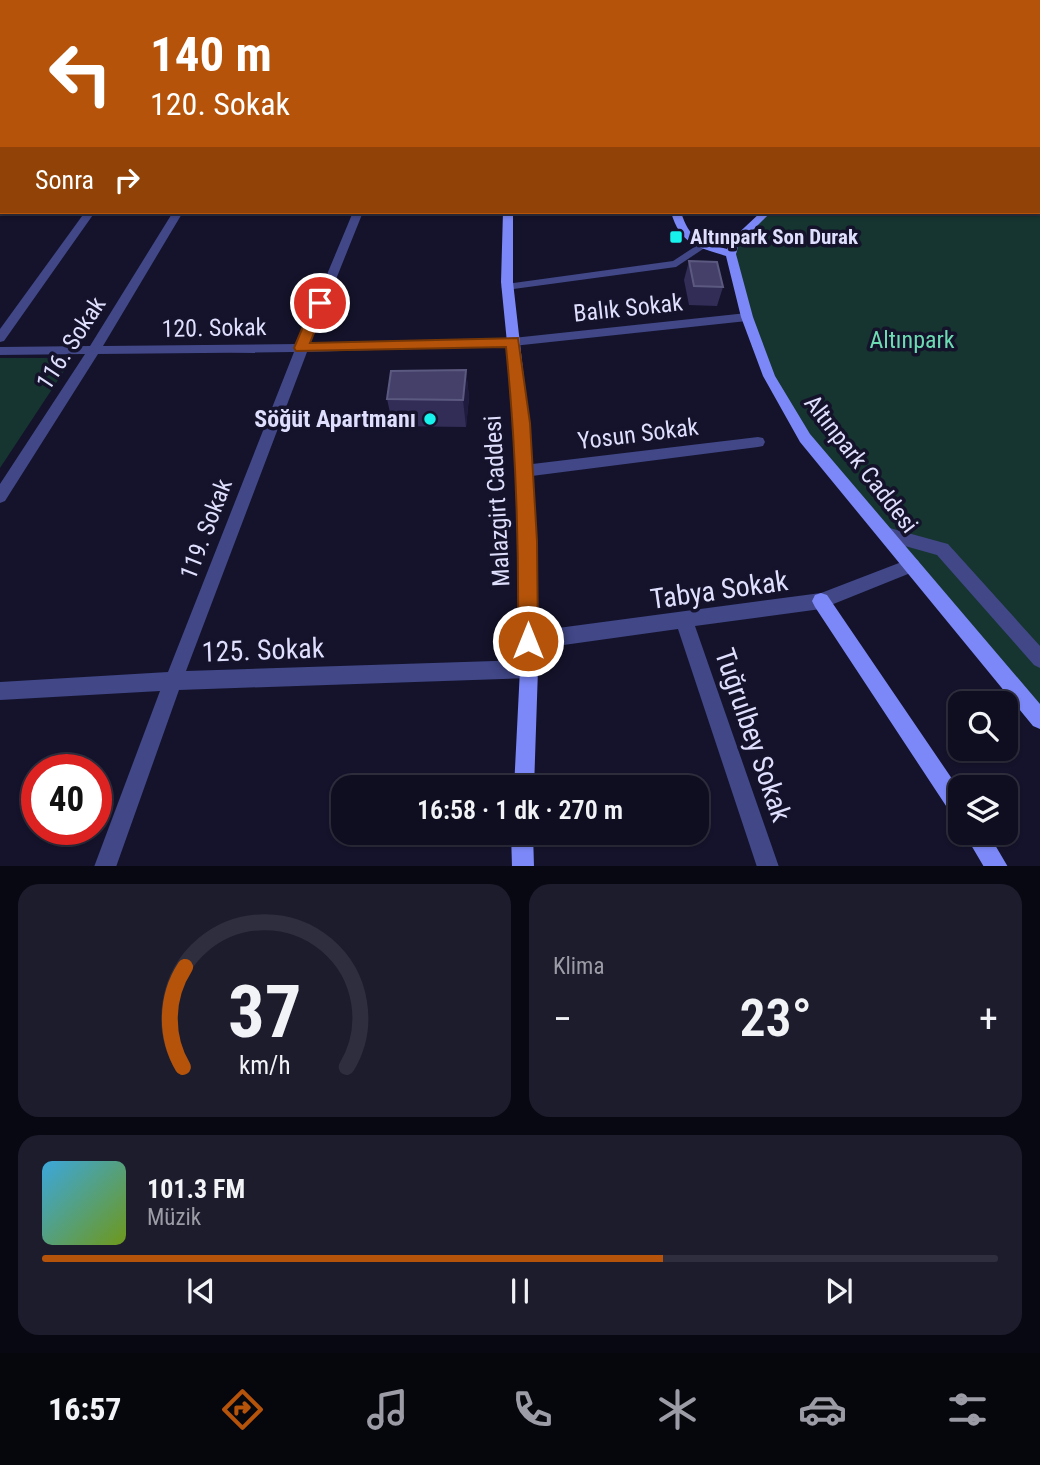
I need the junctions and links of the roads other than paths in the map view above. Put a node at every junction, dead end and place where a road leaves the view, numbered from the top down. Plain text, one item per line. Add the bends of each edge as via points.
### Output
1 (89, 214) edge
2 (177, 214) edge
3 (357, 214) edge
4 (508, 214) edge
5 (676, 214) edge
6 (764, 214) edge
7 (702, 246) junction
8 (731, 254) junction
9 (507, 288) junction
10 (747, 317) junction
11 (0, 338) edge
12 (513, 342) junction
13 (301, 348) junction
14 (94, 350) junction
15 (0, 351) edge
16 (758, 442) dead end
17 (524, 471) junction
18 (0, 497) edge
19 (886, 534) junction
20 (912, 565) junction
21 (821, 601) junction
22 (685, 622) junction
23 (528, 641) junction
24 (1040, 659) edge
25 (529, 669) junction
26 (172, 681) junction
27 (0, 691) edge
28 (1032, 700) edge
29 (1040, 719) edge
30 (525, 775) edge
31 (948, 792) edge
32 (522, 845) edge
33 (983, 845) edge
34 (105, 866) edge
35 (523, 866) edge
36 (768, 866) edge
37 (997, 866) edge

1 - 11 street
2 - 14 street, 116. Sokak
3 - 13 street, 119. Sokak
4 - 9 street, Malazgirt Caddesi
5 - 7 street via 679,229
6 - 8 street via 734,243
7 - 8 street
7 - 9 street via 676,264
8 - 10 street, Altınpark Caddesi
9 - 12 street, Malazgirt Caddesi
10 - 12 street, Balık Sokak
10 - 19 street, Altınpark Caddesi via 769,376 806,438
12 - 13 street, 120. Sokak
12 - 17 street, Malazgirt Caddesi
13 - 14 street, 120. Sokak
13 - 26 street, 119. Sokak
14 - 15 street, 120. Sokak
14 - 18 street, 116. Sokak
16 - 17 street, Yosun Sokak
17 - 23 street, Malazgirt Caddesi
19 - 20 street, Altınpark Caddesi
19 - 24 street via 942,549
20 - 21 street, Tabya Sokak
20 - 28 street, Altınpark Caddesi
21 - 22 street, Tabya Sokak
21 - 31 street
22 - 23 street, Tabya Sokak
22 - 36 street, Tuğrulbey Sokak
23 - 25 street, Malazgirt Caddesi
25 - 26 street, 125. Sokak
25 - 30 street, Malazgirt Caddesi
26 - 27 street, 125. Sokak
26 - 34 street, 119. Sokak
28 - 29 street, Altınpark Caddesi
32 - 35 street
33 - 37 street

